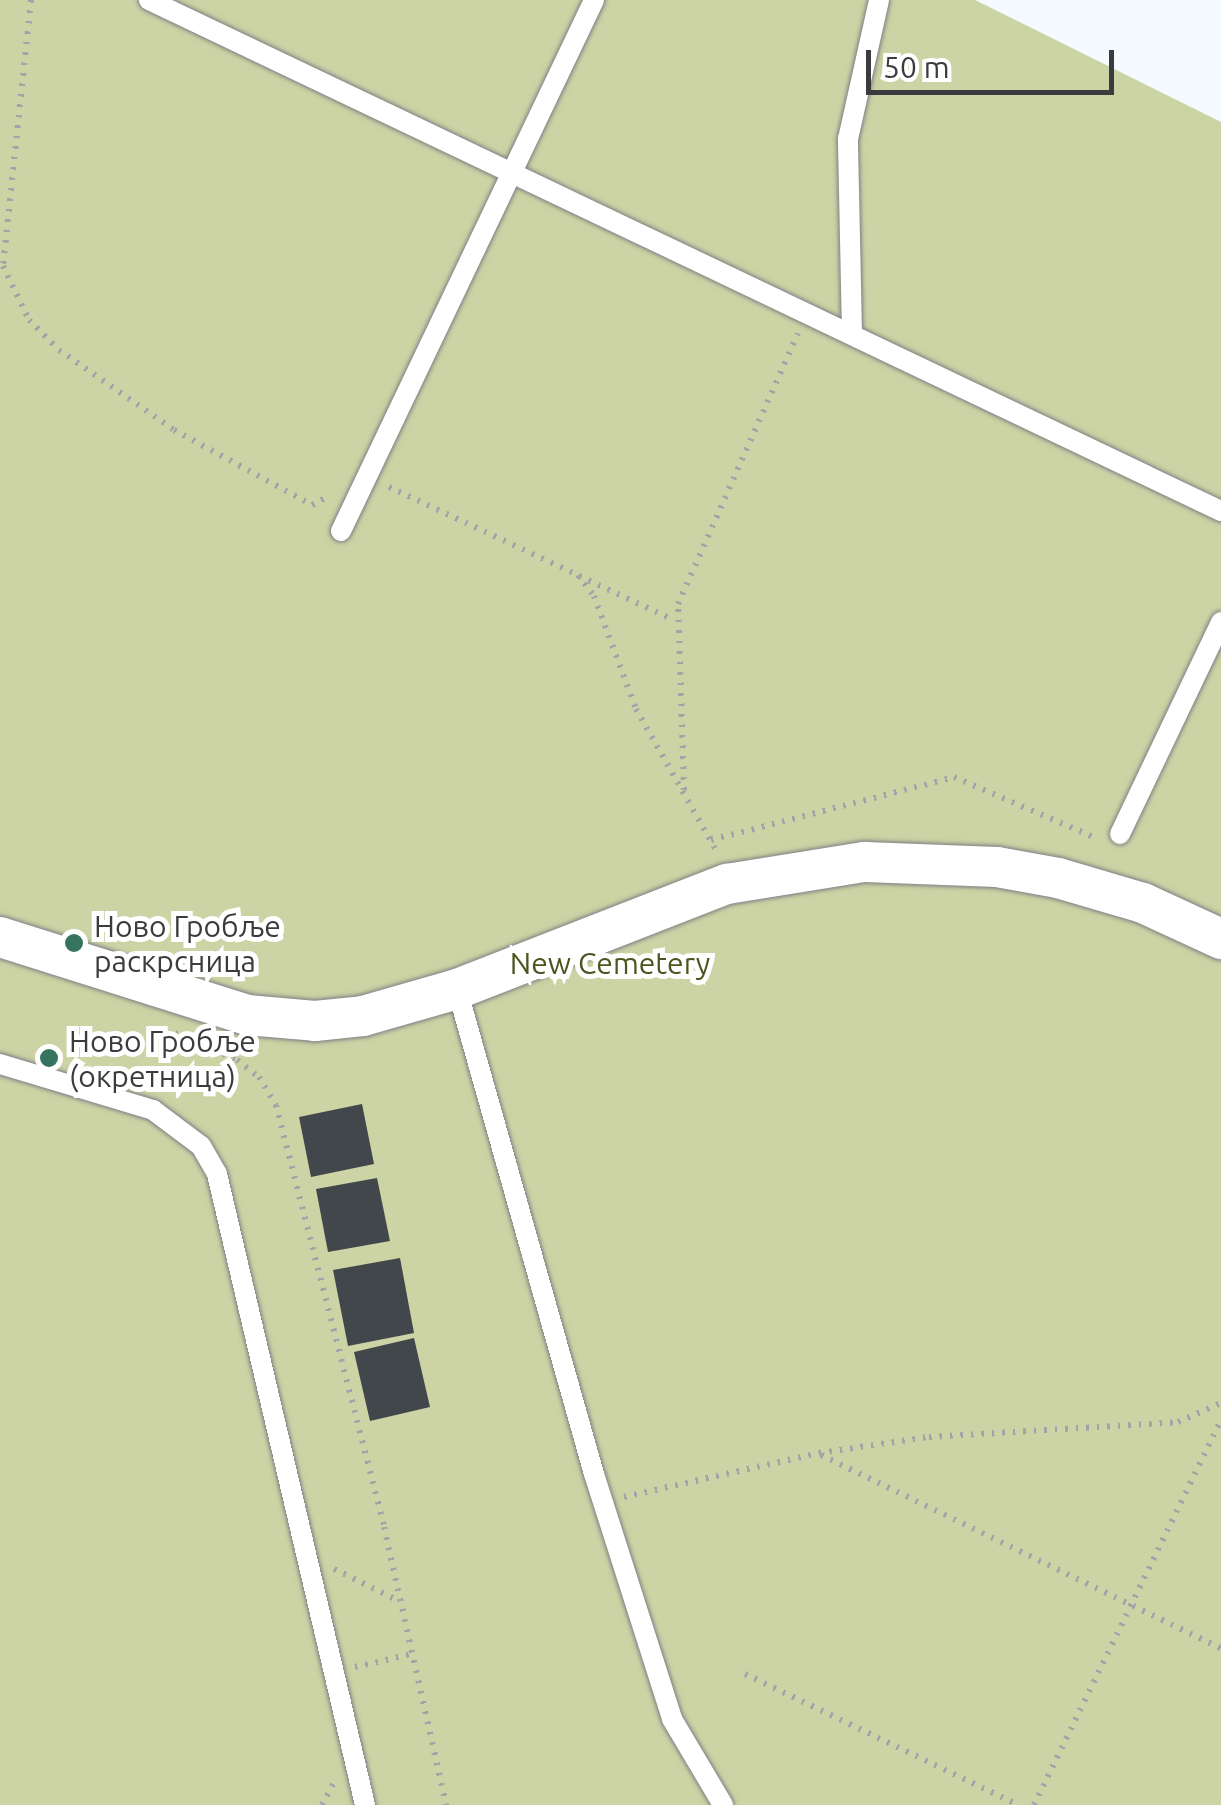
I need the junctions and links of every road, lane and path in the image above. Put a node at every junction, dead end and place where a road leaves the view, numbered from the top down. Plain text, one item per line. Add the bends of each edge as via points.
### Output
1 (31, 0) edge
2 (149, 0) edge
3 (594, 0) edge
4 (879, 0) edge
5 (512, 172) junction
6 (807, 312) junction
7 (852, 334) junction
8 (368, 476) junction
9 (1221, 512) edge
10 (342, 531) dead end
11 (578, 575) junction
12 (674, 620) junction
13 (1221, 622) edge
14 (684, 796) junction
15 (1120, 834) joint
16 (711, 840) junction
17 (727, 884) junction
18 (0, 938) edge
19 (1221, 940) edge
20 (456, 989) junction
21 (159, 1028) dead end
22 (0, 1064) edge
23 (1221, 1403) edge
24 (1221, 1420) edge
25 (818, 1454) junction
26 (604, 1502) junction
27 (308, 1556) junction
28 (400, 1602) junction
29 (1130, 1604) junction
30 (1221, 1648) edge
31 (412, 1654) junction
32 (347, 1668) dead end
33 (745, 1674) dead end
34 (365, 1805) edge
35 (446, 1805) edge
36 (723, 1805) edge
37 (1019, 1805) edge
38 (1034, 1805) edge

1 - 8 path via 2,266 29,320 58,350 174,430 312,505
2 - 5 lane
3 - 5 lane
4 - 7 lane via 848,138
5 - 6 lane
5 - 8 lane
6 - 7 lane
6 - 12 path
7 - 9 lane
8 - 10 lane
8 - 11 path
11 - 12 path
11 - 14 path via 594,596 630,696
12 - 14 path
13 - 15 lane
14 - 16 path
15 - 16 path via 1085,837 954,777
16 - 17 path
17 - 19 street via 865,862 997,866 1143,903
17 - 20 street
18 - 20 street via 284,1021 364,1016
20 - 26 lane
21 - 28 path via 238,1060 259,1077 276,1105
22 - 27 lane via 153,1110 201,1146 217,1174
23 - 25 path via 1178,1422 929,1436
24 - 29 path
25 - 26 path
25 - 29 path
26 - 36 lane via 672,1719
27 - 28 path
27 - 34 lane
28 - 31 path
29 - 30 path
29 - 38 path
31 - 32 path
31 - 35 path
33 - 37 path

